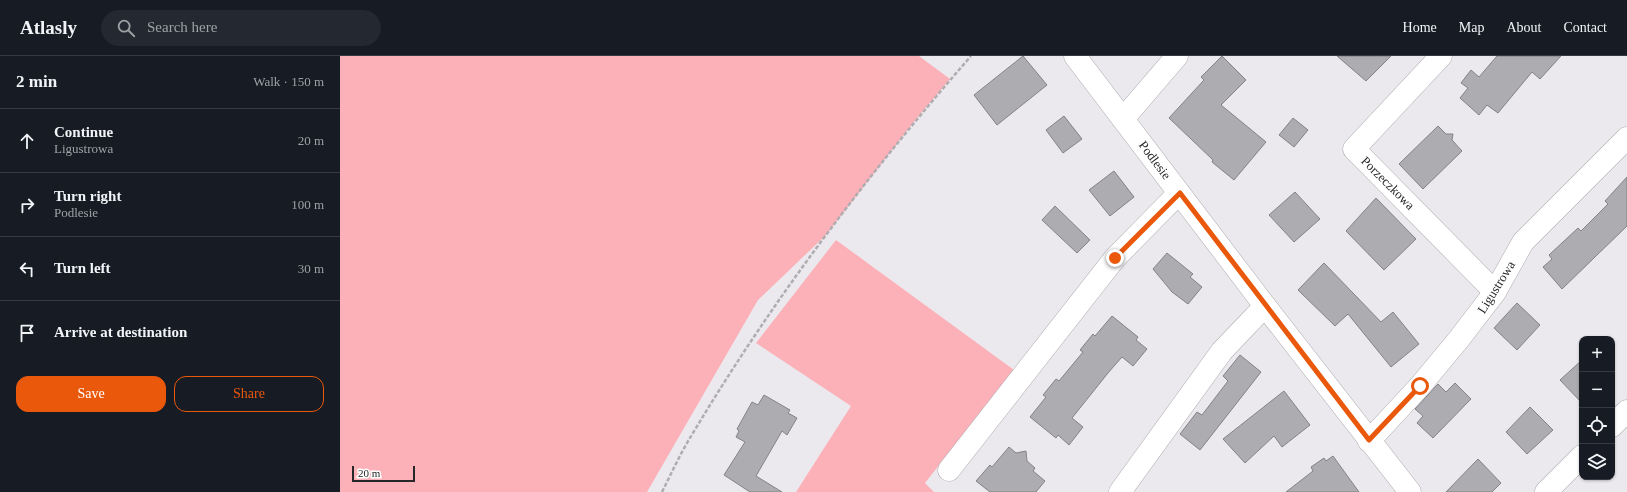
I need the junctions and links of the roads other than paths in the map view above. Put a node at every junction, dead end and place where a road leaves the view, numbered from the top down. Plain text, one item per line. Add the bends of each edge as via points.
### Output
1 (1075, 56) edge
2 (1178, 56) edge
3 (1441, 56) edge
4 (1123, 119) junction
5 (1627, 138) edge
6 (1180, 193) junction
7 (1495, 292) junction
8 (1265, 306) junction
9 (1627, 411) edge
10 (1615, 423) edge
11 (1369, 440) junction
12 (1579, 459) edge
13 (949, 470) dead end
14 (1120, 492) edge
15 (1410, 492) edge
16 (1546, 492) edge

1 - 4 street, Podlesie
2 - 4 street
3 - 7 street, Porzeczkowa via 1354,149
4 - 6 street, Podlesie
5 - 7 street, Ligustrowa via 1523,242
6 - 8 street, Podlesie
6 - 13 street via 1115,258
7 - 11 street, Ligustrowa via 1455,345
8 - 11 street, Podlesie
8 - 14 street via 1222,351
9 - 10 street
11 - 15 street, Podlesie
12 - 16 street

